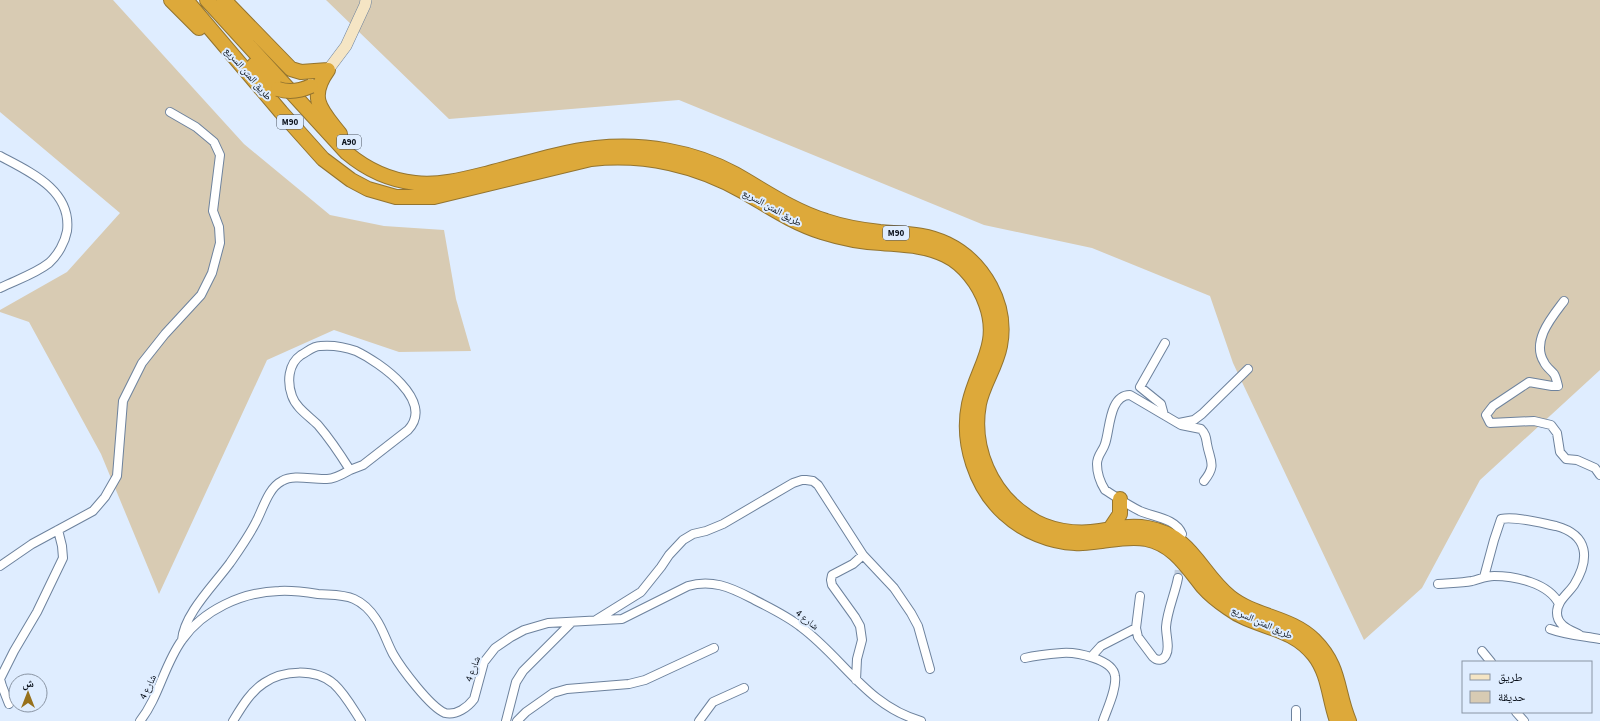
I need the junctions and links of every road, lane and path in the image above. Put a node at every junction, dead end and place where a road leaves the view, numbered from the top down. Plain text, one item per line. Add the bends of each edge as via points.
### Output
1 (171, 0) edge
2 (186, 0) edge
3 (197, 0) edge
4 (206, 0) edge
5 (224, 0) edge
6 (366, 0) edge
7 (228, 51) junction
8 (320, 79) junction
9 (170, 112) dead end
10 (0, 156) edge
11 (422, 184) junction
12 (0, 288) edge
13 (1564, 301) dead end
14 (1165, 343) dead end
15 (1248, 369) dead end
16 (1164, 415) junction
17 (1178, 423) junction
18 (350, 470) junction
19 (1600, 475) edge
20 (1204, 481) dead end
21 (1120, 499) junction
22 (1110, 529) junction
23 (58, 530) junction
24 (1182, 534) dead end
25 (863, 555) junction
26 (0, 566) edge
27 (1484, 577) junction
28 (1178, 578) tunnel mouth
29 (1438, 584) dead end
30 (1140, 596) dead end
31 (1559, 604) junction
32 (596, 620) junction
33 (571, 623) junction
34 (1136, 628) junction
35 (1550, 629) dead end
36 (1580, 635) junction
37 (1600, 639) edge
38 (182, 640) junction
39 (714, 648) dead end
40 (1482, 651) dead end
41 (1090, 657) junction
42 (1025, 658) dead end
43 (1490, 661) edge
44 (930, 669) dead end
45 (856, 680) junction
46 (744, 688) dead end
47 (8, 701) edge
48 (1296, 710) dead end
49 (1517, 713) edge
50 (140, 721) edge
51 (233, 721) edge
52 (361, 721) edge
53 (506, 721) edge
54 (517, 721) edge
55 (699, 721) edge
56 (921, 721) edge
57 (1103, 721) edge
58 (1296, 721) edge
59 (1338, 721) edge
60 (1349, 721) edge
61 (1524, 721) edge

1 - 7 highway via 210,39
2 - 7 highway, طريق المتن السريع / M90
3 - 8 highway, bridge via 269,83 278,89 297,91
4 - 11 highway, طريق المتن السريع / M90 via 347,153 377,173
5 - 8 highway via 291,69
6 - 8 main road via 346,46
7 - 59 highway, طريق المتن السريع / M90 via 323,159 351,180 383,194 411,198 434,197 591,159 650,159 687,167 714,177 784,217 822,232 849,240 921,247 948,256 960,265 976,284 989,316 990,346 969,403 968,439 970,454 981,482 1004,514 1032,532 1064,542 1078,544 1135,537 1166,547 1178,555 1206,589 1231,611 1288,633 1312,652 1324,671
8 - 11 highway, A90 via 320,108 341,134 372,161
9 - 23 street via 196,127 214,142 220,154 213,211 219,227 220,243 212,274 201,295 142,363 123,401 117,476 105,496 93,511
10 - 12 street via 53,189 65,207 67,227 66,237 51,261
11 - 22 highway, طريق المتن السريع / M90 via 473,177 585,149 655,148 687,155 720,167 790,206 823,221 868,231 923,235 946,243 962,253 982,273 993,292 999,310 1000,345 979,405 978,416 980,449 985,466 995,484 1012,505 1040,524 1076,532
13 - 19 street via 1551,318 1542,336 1539,351 1558,386 1529,382 1493,406 1486,415 1490,423 1534,421 1551,426 1557,433 1560,452 1566,459 1577,460 1595,468
14 - 16 street via 1140,387 1160,404
15 - 17 street via 1202,414 1194,420
16 - 17 street
16 - 21 street via 1130,395 1117,402 1108,425 1105,445 1098,457 1097,468 1105,490
17 - 20 street via 1197,428 1204,433 1212,464
18 - 18 street via 319,426 298,407 291,395 289,375 293,362 318,346 343,347 377,362 403,387 415,404 412,427 363,465
18 - 38 street via 334,478 290,478 278,483 230,564 186,622
21 - 22 highway via 1120,514
21 - 24 street via 1141,512 1171,522
22 - 60 highway, طريق المتن السريع / M90 via 1142,527 1166,534 1186,546 1234,600 1304,631 1332,664
23 - 26 street
23 - 47 street via 63,558 0,679
25 - 32 street via 818,485 813,481 802,480 788,485 723,524 683,540 668,555 641,592
25 - 44 street via 894,588 911,612 918,626
25 - 45 street via 834,574 831,580 832,586 860,626 862,640 857,659
27 - 29 street via 1472,581
27 - 31 street via 1526,579 1541,586 1555,597
27 - 31 street via 1502,519 1538,522 1566,530 1581,541 1584,553 1578,578
28 - 34 street via 1166,626 1165,657 1160,660 1153,657 1138,637
30 - 34 street
31 - 36 street via 1557,614 1560,622
32 - 33 street, شارع 4
32 - 45 street, شارع 4 via 622,619 693,585 719,585 749,597 801,627
33 - 38 street, شارع 4 via 535,626 502,642 484,662 474,699 462,710 451,713 441,710 426,696 394,655 375,617 368,608 351,598 279,590 255,594 232,601 211,612
33 - 53 street via 523,671 516,682
34 - 41 street via 1101,646
35 - 36 street
36 - 37 street
38 - 50 street, شارع 4 via 172,656 159,689
39 - 54 street via 645,680 629,684 567,689 553,693
40 - 43 street
41 - 42 street via 1063,653
41 - 57 street via 1108,665 1115,674 1111,698
45 - 56 street, شارع 4 via 896,712
46 - 55 street via 713,702
48 - 58 street
49 - 61 street
51 - 52 street via 247,700 263,683 287,674 305,673 322,677 333,684

